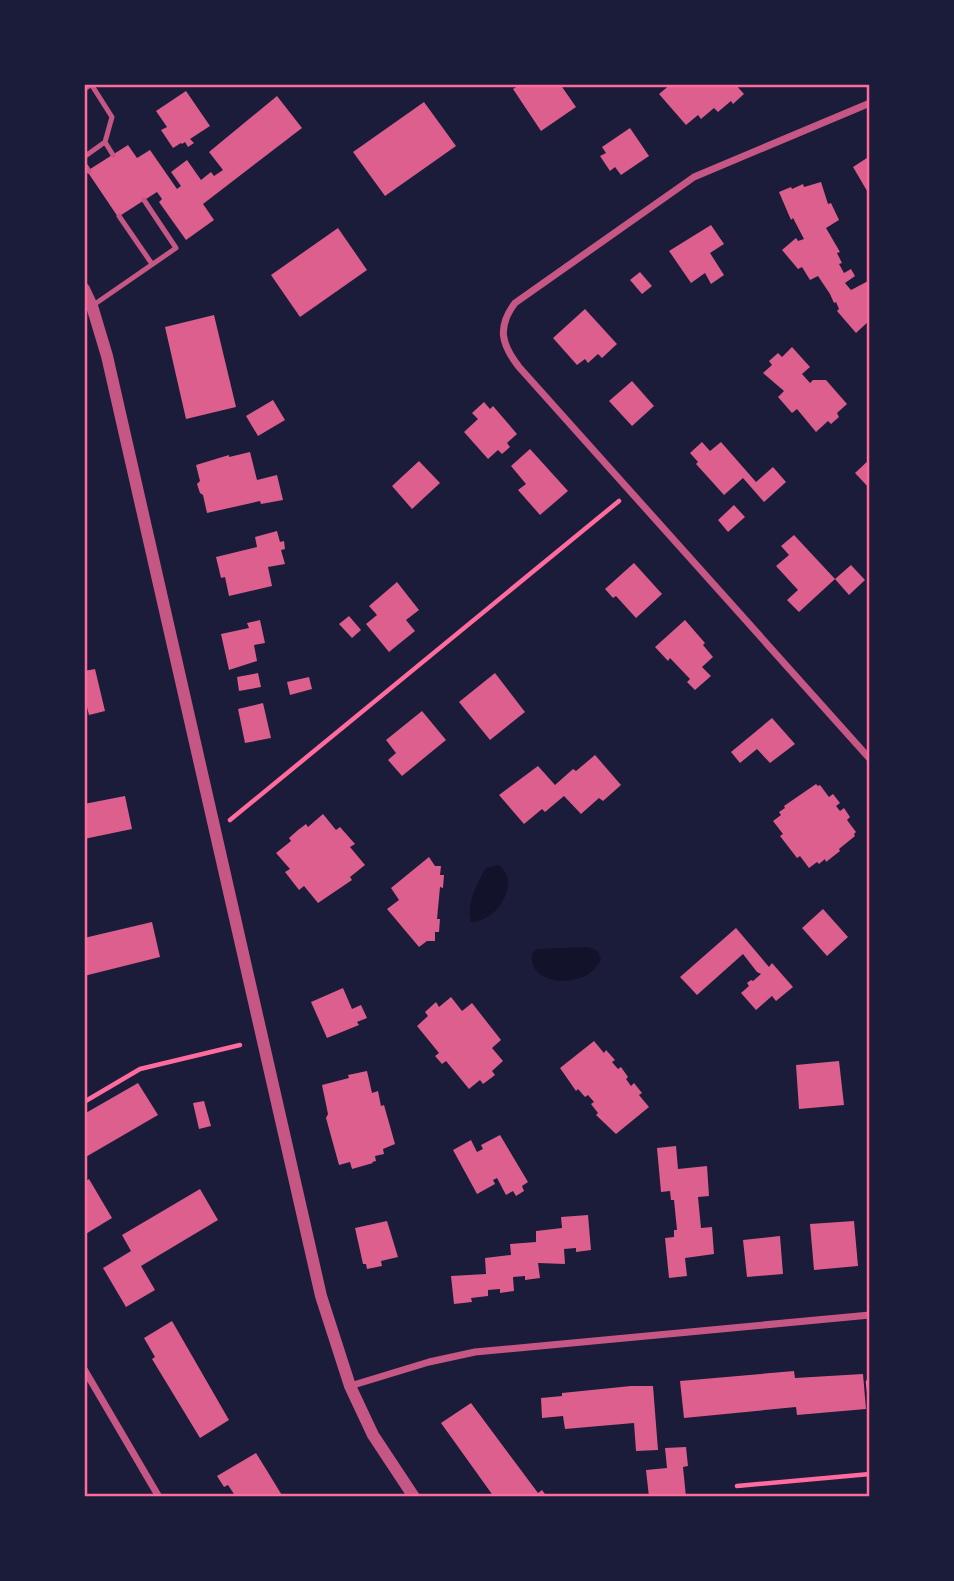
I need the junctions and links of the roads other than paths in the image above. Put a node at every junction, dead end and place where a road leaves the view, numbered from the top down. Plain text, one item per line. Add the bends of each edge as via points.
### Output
1 (87, 84) edge
2 (870, 103) edge
3 (105, 142) junction
4 (113, 155) dead end
5 (84, 157) edge
6 (84, 164) edge
7 (89, 171) dead end
8 (144, 200) dead end
9 (119, 216) dead end
10 (152, 264) junction
11 (84, 289) edge
12 (92, 306) junction
13 (870, 759) edge
14 (870, 1315) edge
15 (84, 1369) edge
16 (350, 1386) junction
17 (159, 1497) edge
18 (414, 1497) edge

1 - 3 lane via 112,117
2 - 13 street via 694,177 515,303 502,328 505,345 519,367
3 - 4 lane
3 - 5 lane
6 - 7 lane
8 - 10 lane via 176,248
9 - 10 lane
10 - 12 lane
11 - 12 street
12 - 16 street via 302,1218
14 - 16 street via 475,1352
15 - 17 street
16 - 18 street via 373,1435

